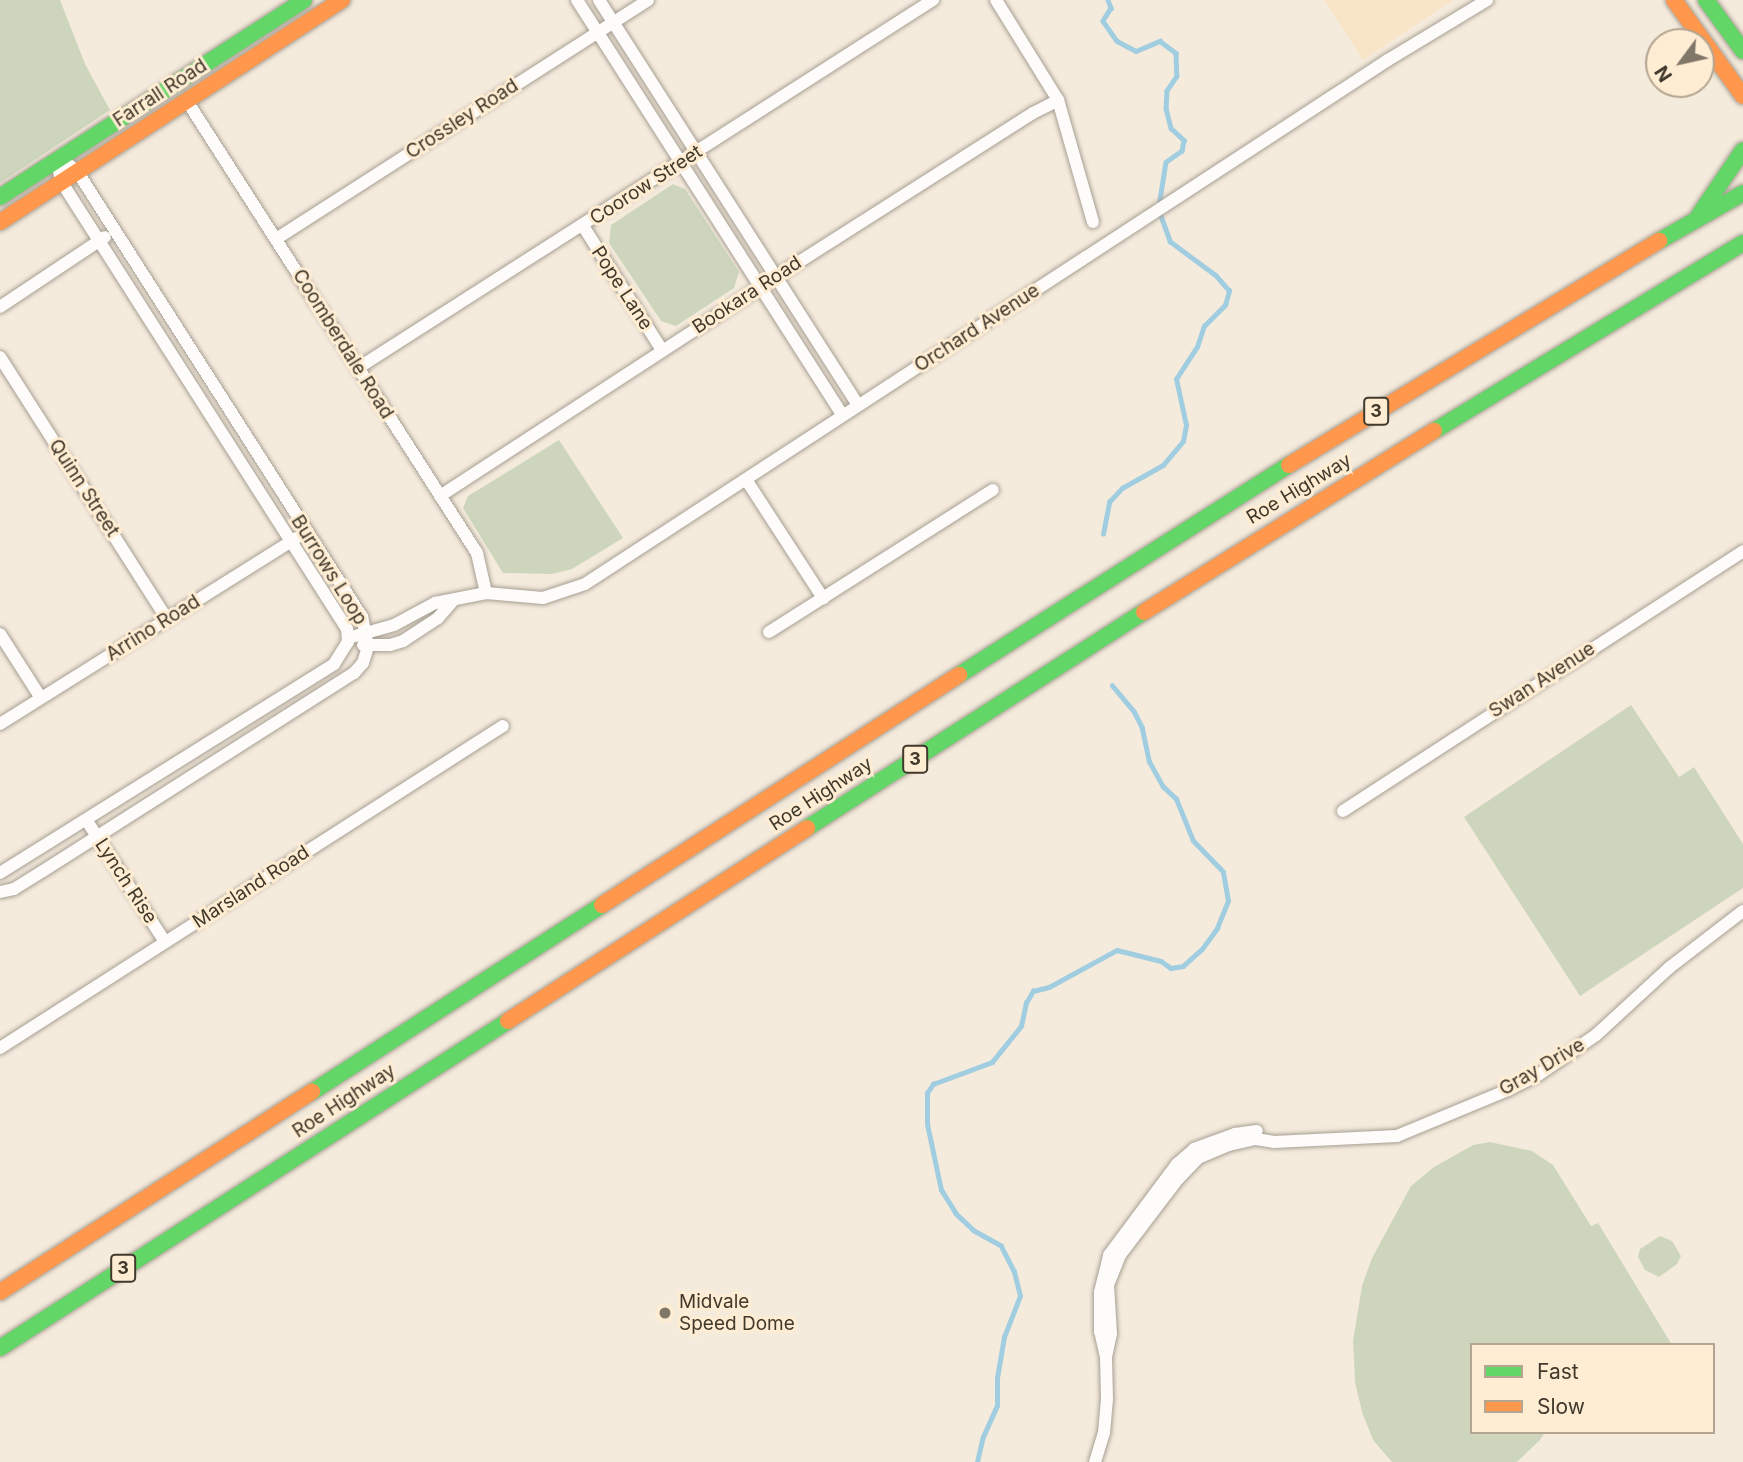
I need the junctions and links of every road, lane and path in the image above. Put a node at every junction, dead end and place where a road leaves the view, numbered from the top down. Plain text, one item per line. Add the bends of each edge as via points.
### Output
1 (304, 0) edge
2 (342, 0) edge
3 (576, 0) edge
4 (599, 0) edge
5 (648, 0) edge
6 (933, 0) edge
7 (996, 0) edge
8 (1487, 0) edge
9 (1674, 0) edge
10 (1706, 0) edge
11 (614, 22) junction
12 (597, 32) junction
13 (1743, 51) edge
14 (654, 85) junction
15 (638, 96) junction
16 (1743, 96) edge
17 (1058, 100) junction
18 (187, 101) junction
19 (1743, 150) edge
20 (697, 152) junction
21 (59, 160) junction
22 (681, 162) junction
23 (77, 171) junction
24 (61, 181) junction
25 (1743, 193) edge
26 (0, 197) edge
27 (736, 213) junction
28 (1695, 220) junction
29 (0, 222) edge
30 (1093, 222) dead end
31 (720, 223) junction
32 (583, 226) junction
33 (114, 231) junction
34 (276, 239) junction
35 (100, 240) junction
36 (1743, 243) edge
37 (777, 276) junction
38 (761, 287) junction
39 (154, 293) junction
40 (139, 302) junction
41 (0, 307) edge
42 (662, 350) junction
43 (191, 351) junction
44 (0, 357) edge
45 (176, 361) junction
46 (358, 368) junction
47 (858, 405) junction
48 (228, 408) junction
49 (842, 415) junction
50 (213, 418) junction
51 (264, 466) junction
52 (249, 476) junction
53 (747, 481) junction
54 (993, 490) dead end
55 (439, 496) junction
56 (306, 533) junction
57 (291, 542) junction
58 (1743, 551) edge
59 (486, 593) junction
60 (823, 598) junction
61 (452, 602) junction
62 (167, 619) junction
63 (366, 632) junction
64 (769, 632) dead end
65 (0, 634) edge
66 (348, 640) junction
67 (368, 647) junction
68 (313, 677) junction
69 (324, 693) junction
70 (41, 698) junction
71 (260, 711) junction
72 (0, 724) edge
73 (503, 726) dead end
74 (270, 727) junction
75 (200, 749) junction
76 (210, 765) junction
77 (145, 784) junction
78 (155, 800) junction
79 (1343, 811) dead end
80 (87, 821) junction
81 (98, 837) junction
82 (33, 855) junction
83 (43, 871) junction
84 (0, 873) edge
85 (0, 892) edge
86 (1743, 911) edge
87 (165, 942) junction
88 (0, 1048) edge
89 (0, 1292) edge
90 (0, 1348) edge
91 (1095, 1462) edge

1 - 21 main road, Farrall Road
2 - 18 main road, Farrall Road
3 - 12 street
4 - 11 street
5 - 11 street, Crossley Road
6 - 20 street, Coorow Street
7 - 17 street
8 - 47 street, Orchard Avenue
9 - 16 main road
10 - 13 main road
11 - 12 street, Crossley Road
11 - 14 street
12 - 15 street
12 - 34 street, Crossley Road
14 - 15 street
14 - 20 street
15 - 22 street
17 - 30 street
17 - 37 street, Bookara Road
18 - 23 main road, Farrall Road
18 - 34 street, Coomberdale Road
19 - 28 main road
20 - 22 street, Coorow Street
20 - 27 street
21 - 23 street, Burrows Loop
21 - 24 street, Burrows Loop
21 - 26 main road, Farrall Road
22 - 31 street
22 - 32 street, Coorow Street
23 - 24 main road, Farrall Road
23 - 33 street, Burrows Loop
24 - 29 main road, Farrall Road
24 - 35 street, Burrows Loop
25 - 28 main road, Roe Highway / 3
27 - 31 street
27 - 37 street
28 - 89 main road, Roe Highway / 3 via 1195,523
31 - 38 street
32 - 42 street, Pope Lane
32 - 46 street, Coorow Street
33 - 35 street
33 - 39 street, Burrows Loop
34 - 46 street, Coomberdale Road
35 - 40 street, Burrows Loop
35 - 41 street
36 - 90 main road, Roe Highway / 3 via 1243,548
37 - 38 street, Bookara Road
37 - 47 street
38 - 42 street, Bookara Road
38 - 49 street
39 - 40 street
39 - 43 street, Burrows Loop
40 - 45 street, Burrows Loop
42 - 55 street, Bookara Road
43 - 45 street
43 - 48 street, Burrows Loop
44 - 62 street, Quinn Street
45 - 50 street, Burrows Loop
46 - 55 street, Coomberdale Road
47 - 49 street, Orchard Avenue
48 - 50 street
48 - 51 street, Burrows Loop
49 - 53 street, Orchard Avenue
50 - 52 street, Burrows Loop
51 - 52 street
51 - 56 street, Burrows Loop
52 - 57 street, Burrows Loop
53 - 59 street, Orchard Avenue via 573,591 543,598
53 - 60 street
54 - 60 street
55 - 59 street, Coomberdale Road via 477,553
56 - 57 street, Arrino Road
56 - 63 street, Burrows Loop via 362,617
57 - 62 street, Arrino Road
57 - 66 street, Burrows Loop via 347,629
58 - 79 street, Swan Avenue
59 - 61 street, Orchard Avenue
60 - 64 street
61 - 63 street, Orchard Avenue via 429,605 394,625
61 - 67 street, Orchard Avenue via 438,618 403,641
62 - 70 street, Arrino Road
63 - 66 street, Orchard Avenue
63 - 67 street, Burrows Loop
65 - 70 street
66 - 67 street, Orchard Avenue
66 - 68 street, Burrows Loop via 334,664
67 - 69 street, Burrows Loop via 354,673
68 - 69 street
68 - 71 street, Burrows Loop
69 - 74 street, Burrows Loop
70 - 72 street, Arrino Road
71 - 74 street
71 - 75 street, Burrows Loop
73 - 87 street, Marsland Road
74 - 76 street, Burrows Loop
75 - 76 street
75 - 77 street, Burrows Loop
76 - 78 street, Burrows Loop
77 - 78 street
77 - 80 street, Burrows Loop
78 - 81 street, Burrows Loop
80 - 81 street, Lynch Rise
80 - 82 street, Burrows Loop
81 - 83 street, Burrows Loop
81 - 87 street, Lynch Rise
82 - 83 street
82 - 84 street, Burrows Loop
83 - 85 street, Burrows Loop
86 - 91 street, Gray Drive via 1673,965 1597,1035 1527,1080 1397,1136 1302,1139 1259,1131 1235,1134 1194,1149 1177,1164 1109,1255 1100,1292 1100,1332 1106,1357 1104,1433
87 - 88 street, Marsland Road

